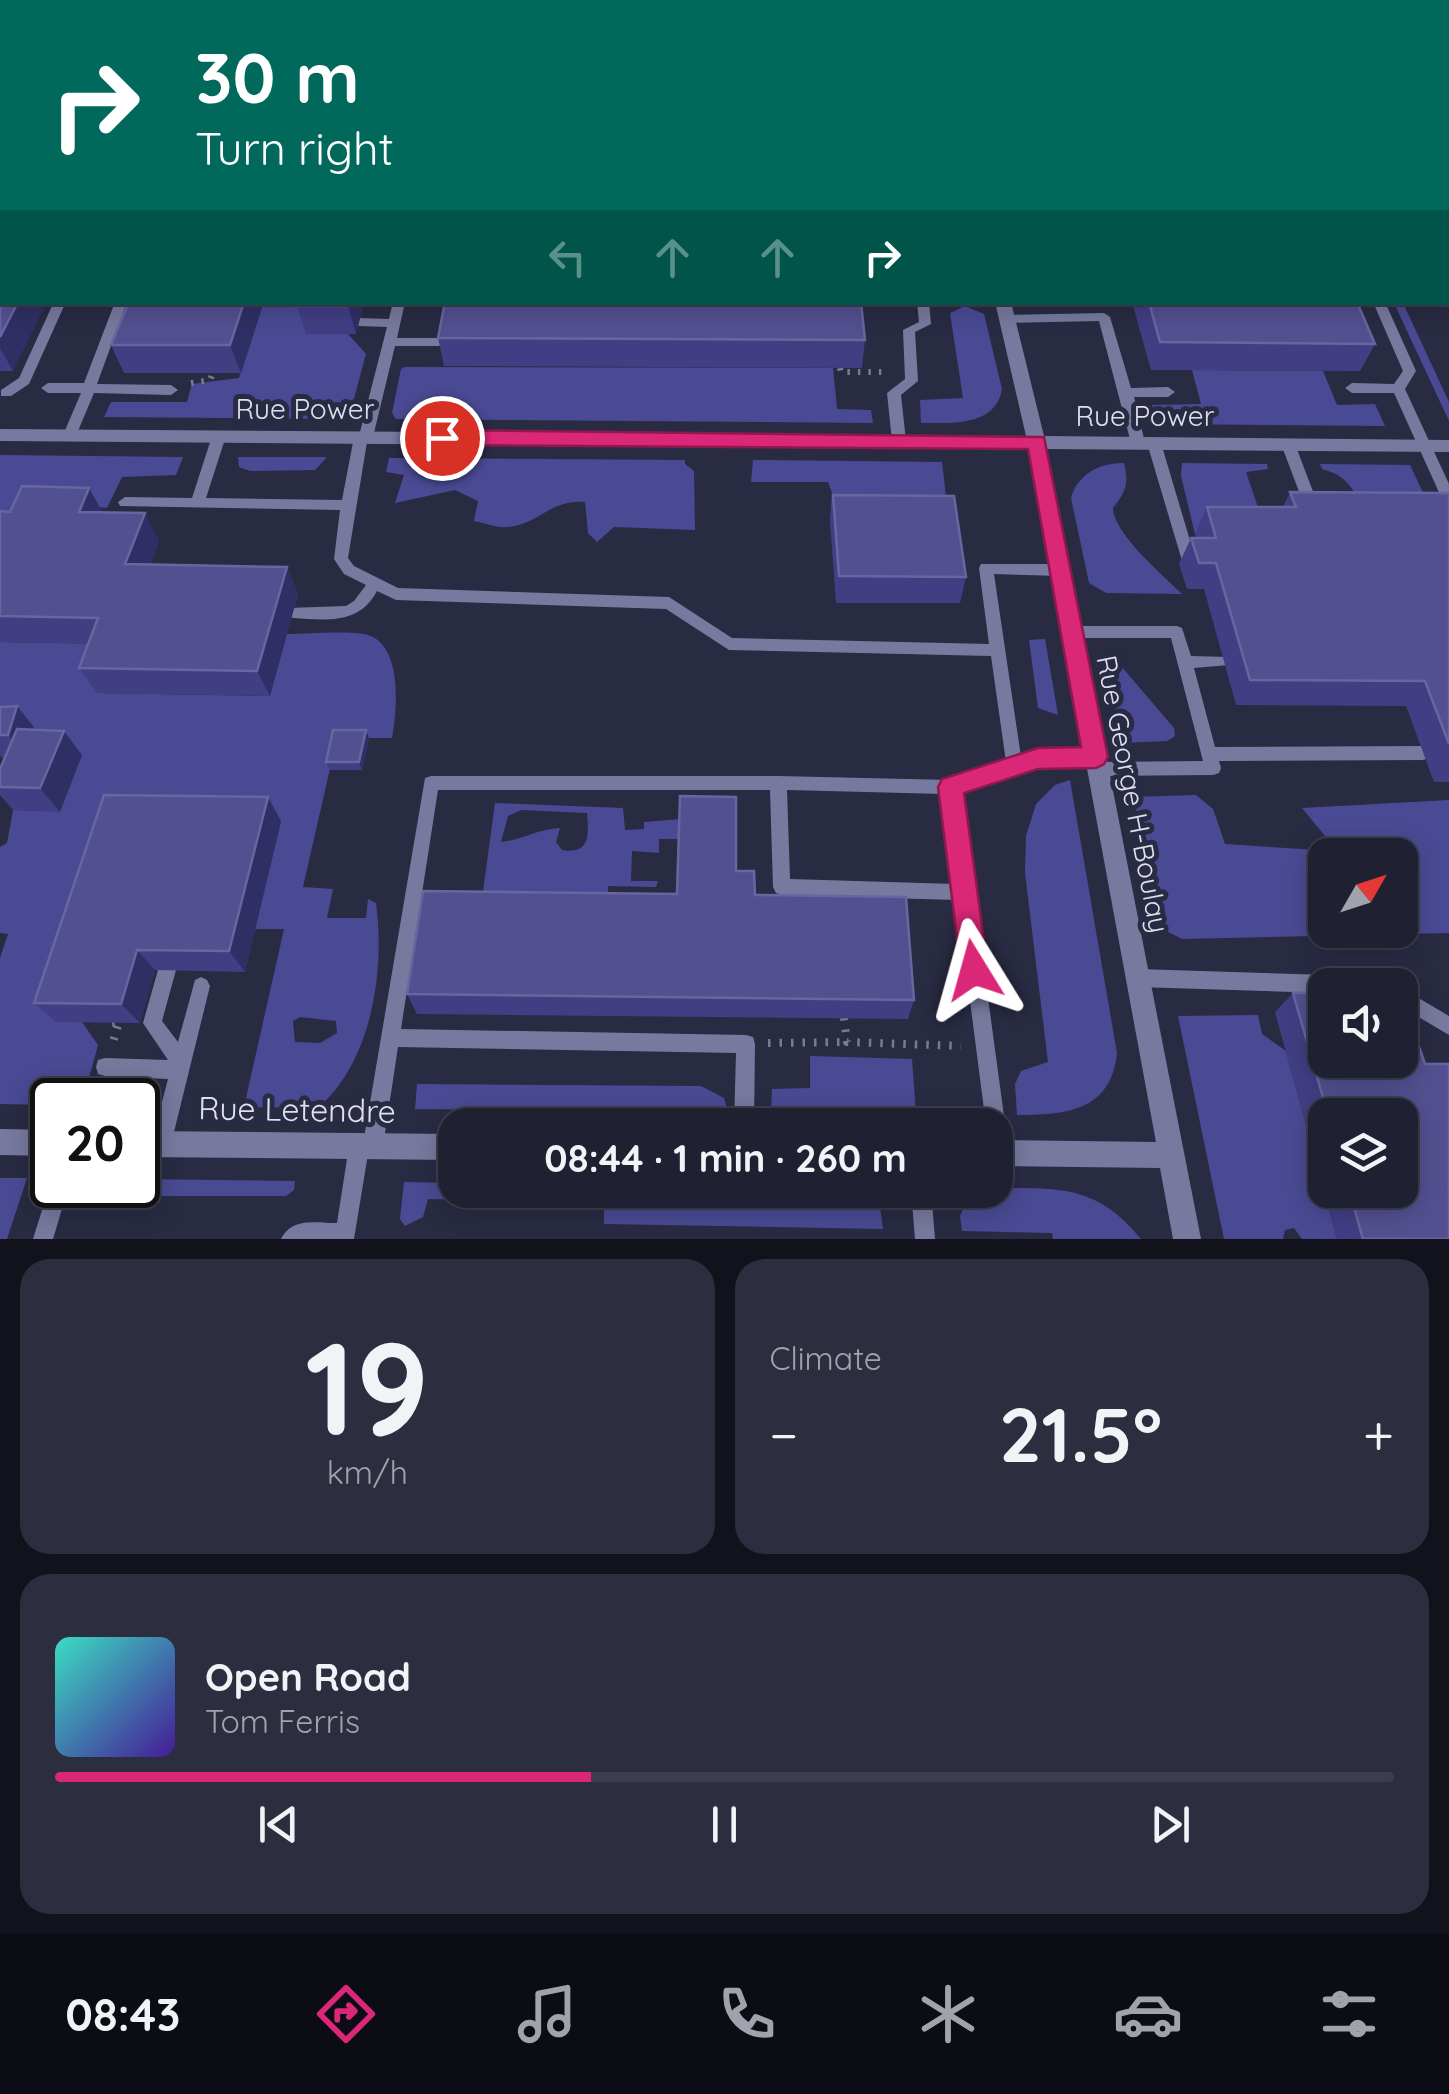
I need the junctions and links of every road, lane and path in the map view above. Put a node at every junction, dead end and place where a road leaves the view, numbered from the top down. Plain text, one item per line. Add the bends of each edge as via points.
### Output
1 (120, 305) edge
2 (398, 305) edge
3 (923, 305) edge
4 (1043, 305) edge
5 (1380, 305) edge
6 (58, 306) dead end
7 (136, 308) edge
8 (1005, 311) edge
9 (1046, 318) junction
10 (359, 322) dead end
11 (394, 324) junction
12 (389, 342) junction
13 (448, 342) edge
14 (840, 368) edge
15 (862, 372) dead end
16 (213, 373) edge
17 (194, 382) dead end
18 (48, 388) dead end
19 (89, 388) junction
20 (1352, 388) dead end
21 (1398, 388) junction
22 (171, 390) dead end
23 (1168, 392) dead end
24 (1126, 393) junction
25 (2, 397) edge
26 (0, 434) edge
27 (70, 435) junction
28 (219, 436) junction
29 (363, 437) junction
30 (899, 441) junction
31 (1036, 442) junction
32 (1146, 443) junction
33 (1288, 444) junction
34 (1424, 445) junction
35 (1449, 446) edge
36 (1449, 499) edge
37 (124, 502) dead end
38 (197, 502) junction
39 (348, 505) junction
40 (1313, 510) edge
41 (1190, 564) edge
42 (1061, 570) junction
43 (374, 583) junction
44 (293, 612) dead end
45 (1072, 632) junction
46 (998, 650) junction
47 (1224, 661) dead end
48 (1185, 662) junction
49 (1423, 752) dead end
50 (1210, 754) junction
51 (1097, 763) junction
52 (1014, 765) junction
53 (778, 784) junction
54 (950, 787) junction
55 (964, 892) junction
56 (167, 970) edge
57 (1138, 978) junction
58 (1308, 983) edge
59 (201, 986) dead end
60 (1418, 1007) edge
61 (844, 1018) edge
62 (1449, 1026) edge
63 (392, 1038) junction
64 (846, 1042) junction
65 (746, 1044) junction
66 (984, 1047) junction
67 (180, 1066) junction
68 (105, 1067) dead end
69 (744, 1108) edge
70 (991, 1108) edge
71 (160, 1116) edge
72 (0, 1142) edge
73 (30, 1142) edge
74 (160, 1144) edge
75 (366, 1146) junction
76 (438, 1147) edge
77 (1013, 1153) edge
78 (1171, 1154) junction
79 (53, 1208) edge
80 (922, 1208) edge
81 (44, 1239) edge
82 (292, 1239) edge
83 (926, 1239) edge
84 (1187, 1239) edge

1 - 7 lane
1 - 19 lane
2 - 11 lane
3 - 30 lane via 924,324 909,330 912,381 894,393
4 - 9 lane
5 - 21 lane via 1410,371
6 - 25 lane via 24,381
8 - 9 lane
8 - 31 street, Rue George H-Boulay
9 - 24 lane via 1104,318
10 - 11 lane
11 - 12 lane
12 - 13 lane
12 - 29 lane
14 - 15 path
16 - 17 path via 206,382
18 - 19 lane
19 - 22 lane
19 - 27 lane
20 - 21 lane
21 - 34 lane
23 - 24 lane
24 - 32 lane
26 - 27 street, Rue Power
27 - 28 street, Rue Power
28 - 29 street, Rue Power
28 - 38 lane
29 - 30 street, Rue Power
29 - 39 lane
30 - 31 street, Rue Power
31 - 32 street, Rue Power
31 - 42 street, Rue George H-Boulay
32 - 33 street, Rue Power
32 - 41 lane
33 - 34 street, Rue Power
33 - 40 lane
34 - 35 street, Rue Power
34 - 36 lane
37 - 38 lane
38 - 39 lane
39 - 43 lane via 341,559
42 - 45 street, Rue George H-Boulay
42 - 46 lane via 978,566
43 - 44 lane via 366,604 354,611
43 - 46 lane via 396,594 669,603 729,644
45 - 48 lane via 1177,632
45 - 51 street, Rue George H-Boulay
46 - 52 lane
47 - 48 lane
48 - 50 lane
49 - 50 lane
50 - 51 lane via 1212,768
51 - 52 lane via 1038,759
51 - 57 street, Rue George H-Boulay
52 - 54 lane
53 - 54 lane
53 - 55 lane via 782,887
53 - 63 lane via 430,782
54 - 55 lane
55 - 66 lane
56 - 67 lane via 152,1023
57 - 58 lane
57 - 78 street, Rue George H-Boulay
59 - 67 lane
60 - 62 lane
61 - 64 path
63 - 65 lane
63 - 75 lane
64 - 65 path
64 - 66 path
65 - 69 lane
66 - 70 lane
67 - 68 lane
67 - 71 lane
72 - 73 street
74 - 75 street, Rue Letendre
75 - 76 street, Rue Letendre
75 - 82 lane via 346,1234 302,1232
77 - 78 street
78 - 84 street, Rue George H-Boulay
79 - 81 lane
80 - 83 lane

